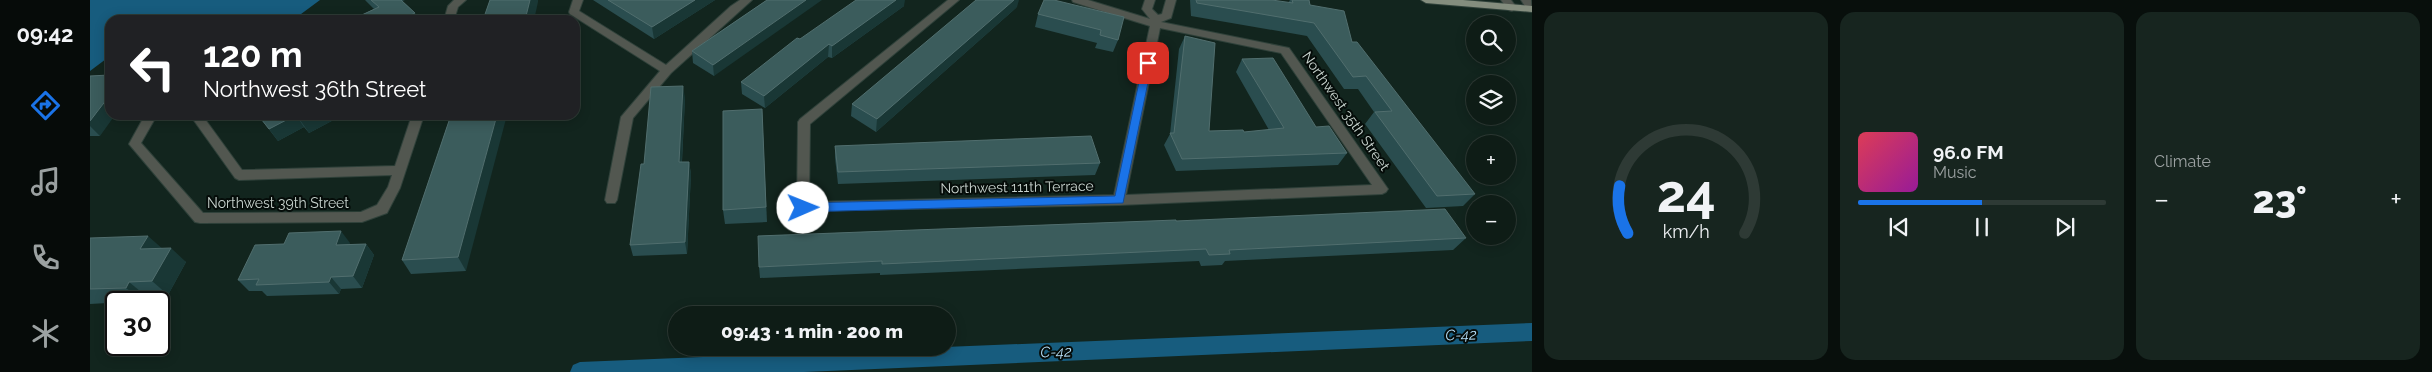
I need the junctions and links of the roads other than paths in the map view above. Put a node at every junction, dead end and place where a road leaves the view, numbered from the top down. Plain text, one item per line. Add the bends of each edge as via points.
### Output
1 (461, 0) edge
2 (578, 0) edge
3 (747, 0) edge
4 (954, 0) edge
5 (1077, 0) edge
6 (1150, 0) edge
7 (1171, 0) edge
8 (1426, 0) edge
9 (1526, 0) edge
10 (1509, 4) edge
11 (1532, 9) edge
12 (451, 15) edge
13 (579, 15) edge
14 (580, 16) edge
15 (1156, 22) junction
16 (667, 70) junction
17 (148, 120) edge
18 (200, 120) edge
19 (416, 120) edge
20 (400, 170) junction
21 (1382, 189) joint
22 (611, 200) dead end
23 (1119, 200) junction

1 - 12 street
2 - 13 street via 574,12
3 - 16 street
4 - 23 street, Northwest 111th Terrace via 804,122 803,208
5 - 15 street
6 - 15 street via 1147,9
7 - 15 street via 1167,16
8 - 10 main road
9 - 11 street
10 - 11 main road
14 - 16 street
15 - 21 street, Northwest 35th Street via 1285,50
15 - 23 street
16 - 22 street via 627,117
17 - 20 street, Northwest 39th Street via 135,144 200,218 362,217 382,210
18 - 20 street, Northwest 39th Street via 240,175
19 - 20 street, Northwest 39th Street
21 - 23 street, Northwest 111th Terrace

